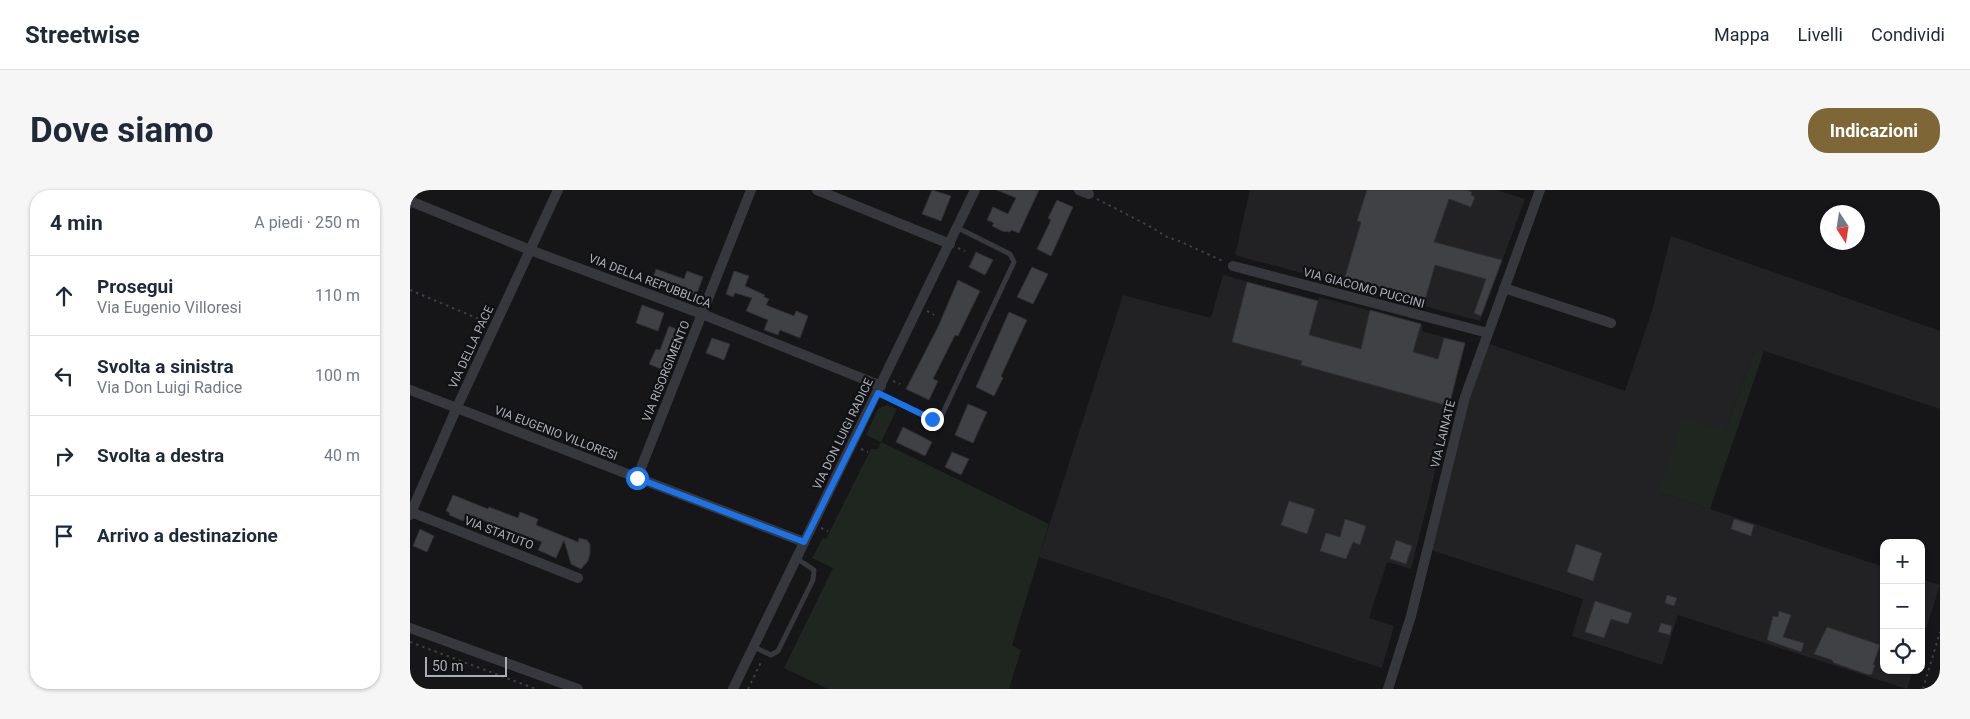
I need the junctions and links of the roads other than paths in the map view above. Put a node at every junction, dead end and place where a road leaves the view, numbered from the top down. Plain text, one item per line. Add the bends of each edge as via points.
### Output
1 (558, 190) edge
2 (751, 190) edge
3 (816, 190) edge
4 (975, 190) edge
5 (1079, 190) edge
6 (1540, 190) edge
7 (1089, 194) road end
8 (410, 201) edge
9 (958, 228) junction
10 (950, 244) junction
11 (530, 250) junction
12 (1233, 266) road end
13 (1504, 288) junction
14 (702, 314) junction
15 (1611, 323) dead end
16 (1488, 333) junction
17 (410, 390) edge
18 (879, 390) junction
19 (457, 407) junction
20 (637, 478) junction
21 (411, 513) edge
22 (804, 542) junction
23 (796, 558) junction
24 (578, 578) dead end
25 (410, 628) edge
26 (753, 647) junction
27 (578, 689) edge
28 (733, 689) edge
29 (1388, 689) edge

1 - 11 street, VIA DELLA PACE
2 - 14 street, VIA RISORGIMENTO
3 - 10 street
4 - 9 street, VIA DON LUIGI RADICE
5 - 7 street
6 - 13 street, VIA LAINATE
8 - 11 street, VIA DELLA REPUBBLICA
9 - 10 street, VIA DON LUIGI RADICE
9 - 18 lane via 1010,254 1014,262 941,417 928,418
10 - 18 street, VIA DON LUIGI RADICE
11 - 14 street, VIA DELLA REPUBBLICA
11 - 19 street, VIA DELLA PACE
12 - 16 street, VIA GIACOMO PUCCINI
13 - 15 street
13 - 16 street, VIA LAINATE
14 - 18 street, VIA DELLA REPUBBLICA
14 - 20 street, VIA RISORGIMENTO
16 - 29 street, VIA LAINATE via 1465,397 1411,616
17 - 19 street, VIA EUGENIO VILLORESI
18 - 22 street, VIA DON LUIGI RADICE
19 - 20 street, VIA EUGENIO VILLORESI
19 - 21 street, VIA DELLA PACE
20 - 22 street, VIA EUGENIO VILLORESI
21 - 24 street, VIA STATUTO
22 - 23 street, VIA DON LUIGI RADICE
23 - 26 street, VIA DON LUIGI RADICE
23 - 26 lane via 814,570 813,580 778,651 771,655
25 - 27 street
26 - 28 street, VIA DON LUIGI RADICE

